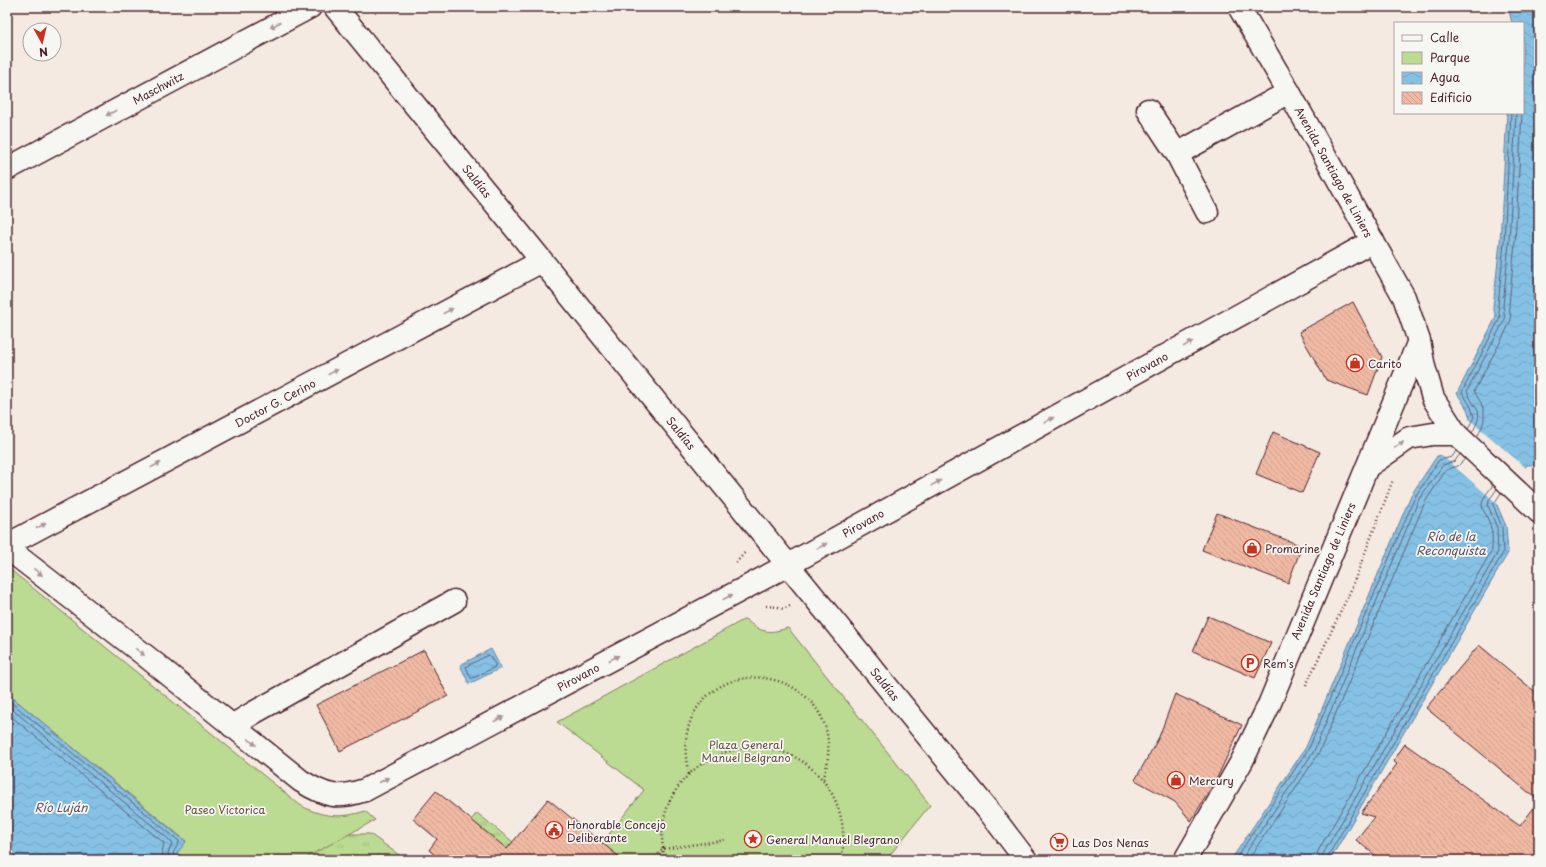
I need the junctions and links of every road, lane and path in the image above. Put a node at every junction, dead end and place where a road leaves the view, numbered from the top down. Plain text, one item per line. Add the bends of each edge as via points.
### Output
1 (310, 7) edge
2 (335, 7) edge
3 (1239, 7) edge
4 (1289, 92) junction
5 (1148, 110) dead end
6 (1177, 154) junction
7 (7, 169) edge
8 (1207, 212) dead end
9 (1373, 241) junction
10 (542, 261) junction
11 (1419, 341) junction
12 (1456, 434) junction
13 (1367, 467) junction
14 (1533, 506) edge
15 (7, 544) edge
16 (7, 548) edge
17 (788, 565) junction
18 (454, 601) dead end
19 (232, 726) junction
20 (689, 774) junction
21 (823, 781) junction
22 (726, 840) dead end
23 (663, 849) junction
24 (653, 860) edge
25 (665, 860) edge
26 (840, 860) edge
27 (1026, 860) edge
28 (1185, 860) edge

1 -> 7 street, Maschwitz
2 - 10 street, Saldías
3 - 4 street, Avenida Santiago de Liniers
4 - 6 street
4 - 9 street, Avenida Santiago de Liniers
5 - 6 street
6 - 8 street
9 - 11 street, Avenida Santiago de Liniers via 1404,296
17 -> 9 street, Pirovano
15 -> 10 street, Doctor G. Cerino
10 - 17 street, Saldías
11 - 12 street, Avenida Santiago de Liniers via 1433,398
11 - 13 street, Avenida Santiago de Liniers
13 -> 12 street via 1409,438
12 - 14 street, Avenida Santiago de Liniers
13 - 28 street, Avenida Santiago de Liniers via 1268,705 1242,761
16 -> 19 street
19 -> 17 street, Pirovano via 301,782 330,795 349,795 365,790
17 - 27 street, Saldías
18 - 19 street
20 - 21 path via 704,762 722,753 742,748 759,748 792,756 808,766
20 - 21 path via 685,743 696,710 718,688 737,680 757,677 775,679 794,687 810,700 820,714 829,745
20 - 23 path via 668,805 663,829
21 - 26 path via 841,814 843,839
22 - 23 path
23 - 24 path
23 - 25 path

